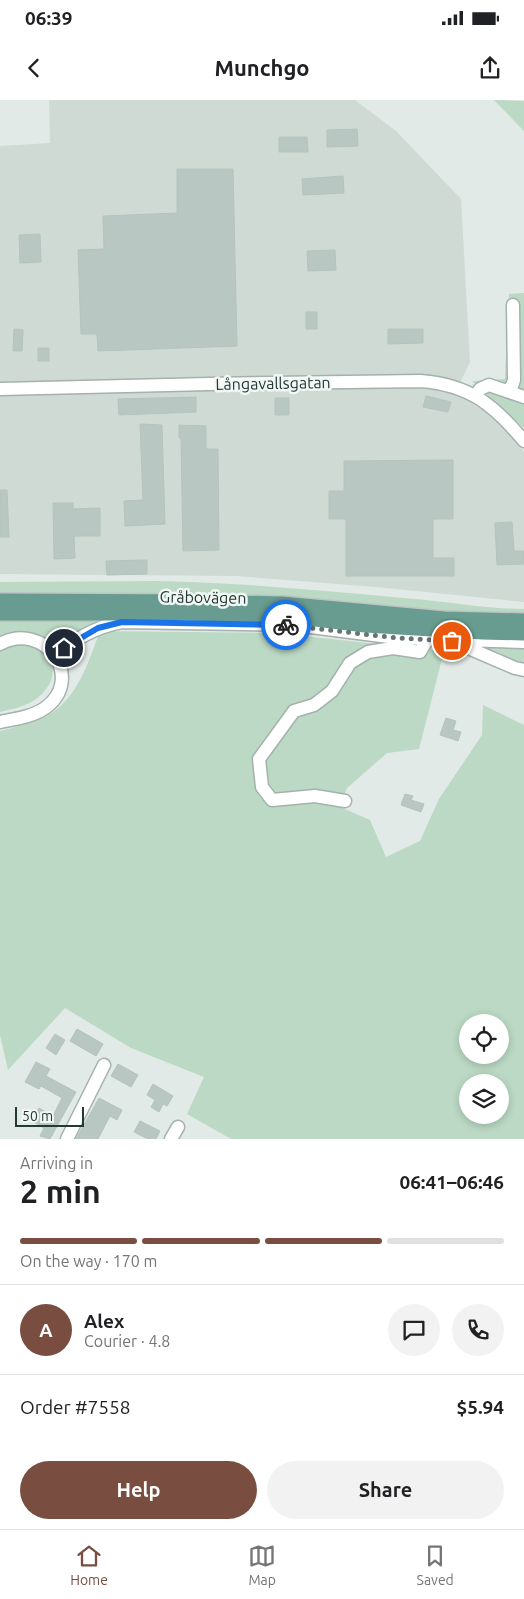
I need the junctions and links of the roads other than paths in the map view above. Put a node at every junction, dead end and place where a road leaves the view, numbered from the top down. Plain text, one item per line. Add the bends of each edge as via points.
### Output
1 (513, 305) dead end
2 (0, 389) edge
3 (506, 391) junction
4 (476, 395) junction
5 (524, 397) edge
6 (524, 441) edge
7 (0, 601) edge
8 (0, 613) edge
9 (524, 621) edge
10 (524, 633) edge
11 (427, 640) junction
12 (465, 642) junction
13 (524, 642) edge
14 (0, 644) edge
15 (54, 655) junction
16 (524, 670) edge
17 (0, 722) edge
18 (345, 801) dead end
19 (104, 1065) dead end
20 (178, 1126) dead end
21 (67, 1139) edge
22 (171, 1139) edge

1 - 3 street via 514,380
2 - 4 street, Långavallsgatan via 421,381 444,383
3 - 4 street via 489,384 480,388
3 - 5 street
4 - 6 street, Långavallsgatan
7 - 9 main road, Gråbovägen via 282,604 444,619
8 - 10 main road, Gråbovägen via 299,617 365,625
11 - 12 street
11 - 15 street via 295,625 122,622 88,632
11 - 18 street via 420,652 393,648 368,652 350,663 332,691 314,705 294,711 259,759 262,787 272,800 315,796
12 - 13 street
12 - 16 street via 466,647
14 - 15 street via 32,639
15 - 17 street via 62,676 54,699 36,713
19 - 21 street
20 - 22 street

